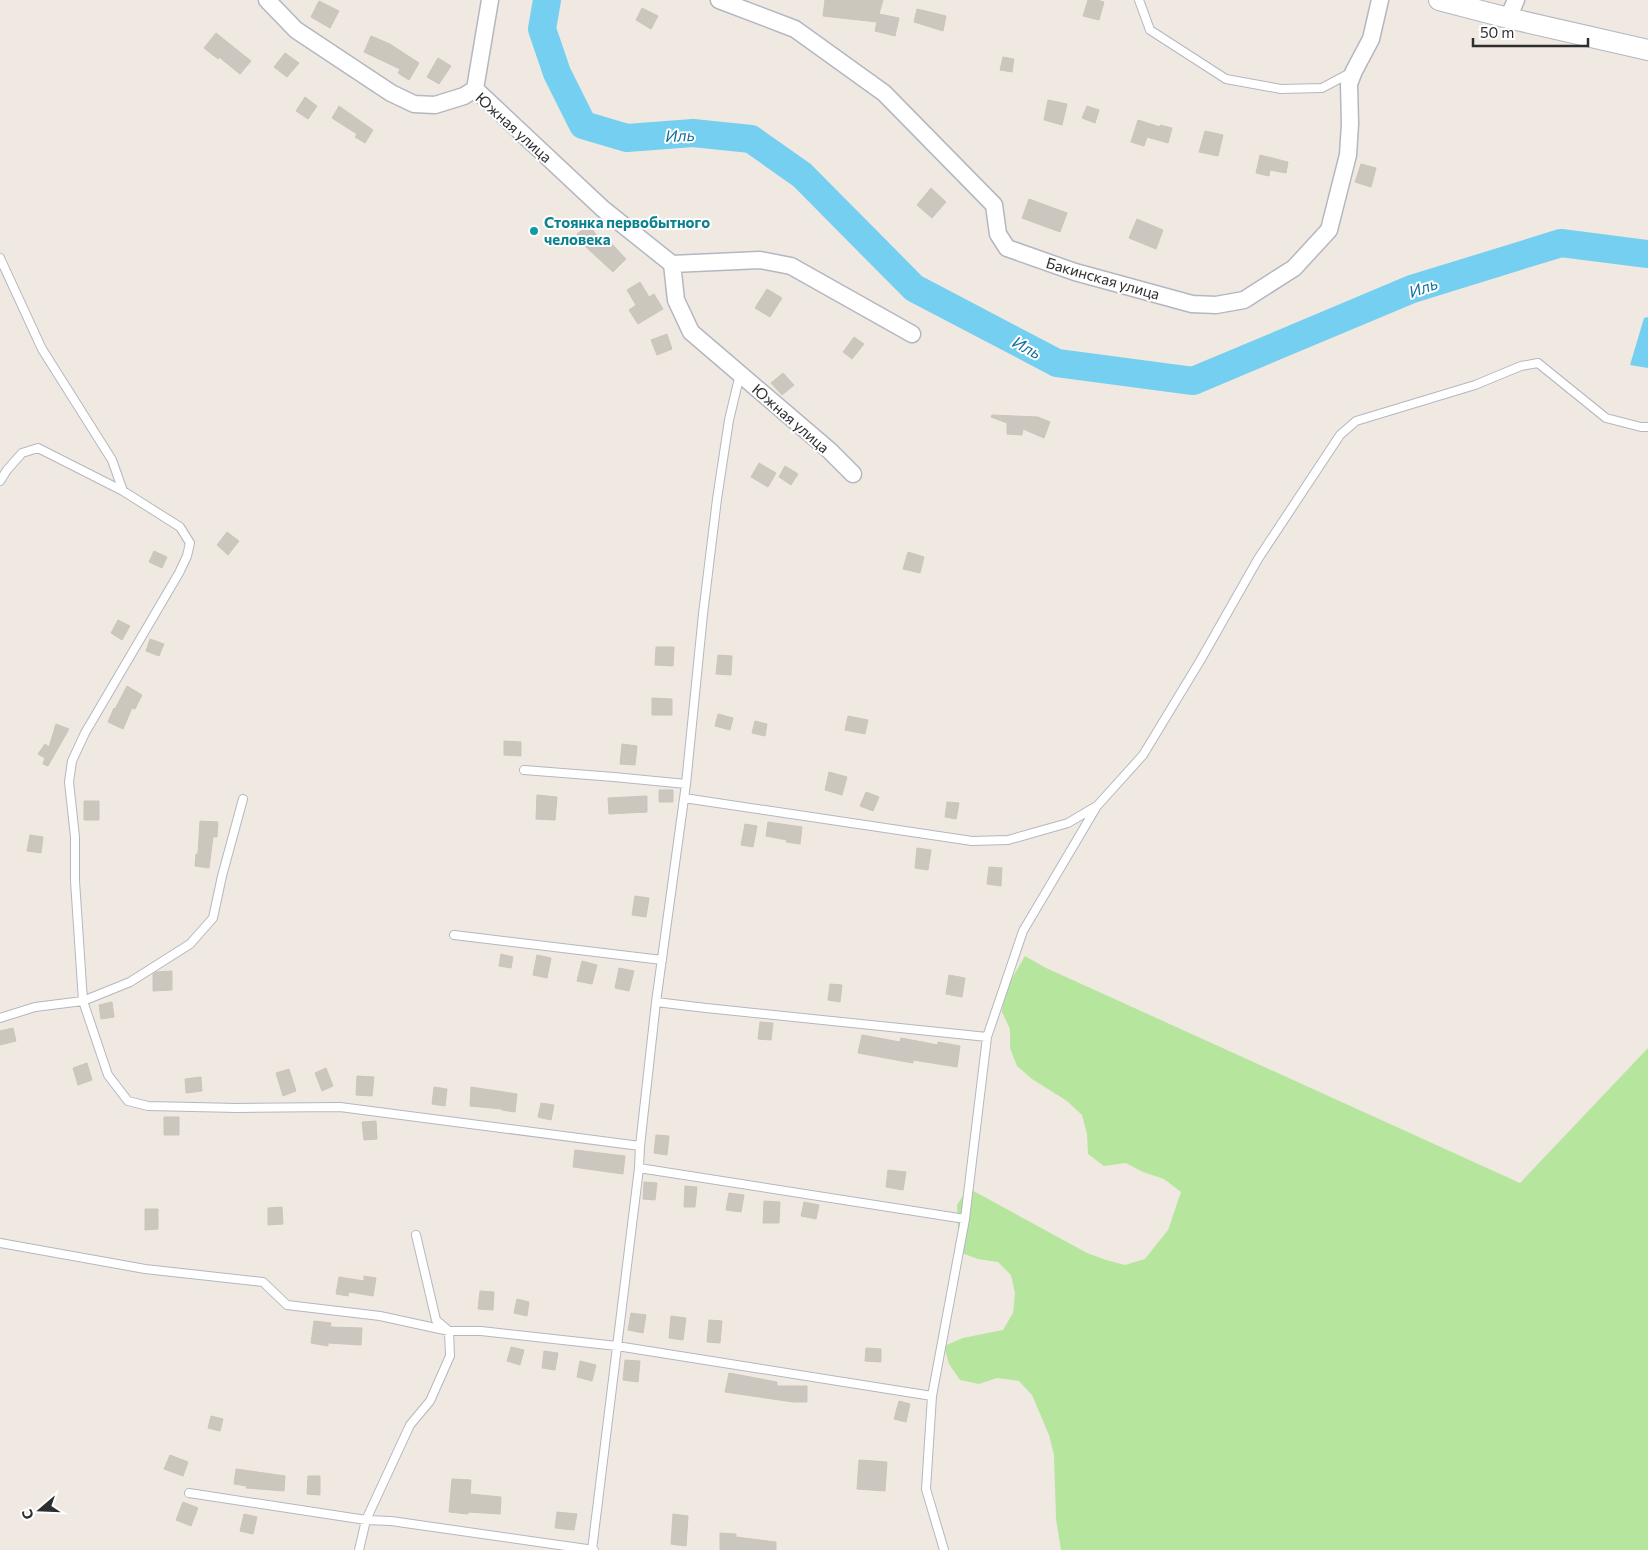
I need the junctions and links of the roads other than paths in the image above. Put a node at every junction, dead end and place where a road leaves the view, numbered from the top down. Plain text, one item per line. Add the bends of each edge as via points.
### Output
1 (267, 0) edge
2 (490, 0) edge
3 (719, 0) edge
4 (1139, 0) edge
5 (1380, 0) edge
6 (1439, 0) edge
7 (1516, 0) edge
8 (1508, 18) junction
9 (1648, 50) edge
10 (1354, 71) junction
11 (475, 89) junction
12 (0, 258) edge
13 (672, 264) junction
14 (912, 334) dead end
15 (740, 374) junction
16 (1648, 427) edge
17 (853, 474) dead end
18 (0, 481) edge
19 (123, 491) junction
20 (524, 770) dead end
21 (686, 784) junction
22 (684, 798) junction
23 (243, 799) dead end
24 (1097, 806) junction
25 (454, 935) dead end
26 (662, 960) junction
27 (83, 1001) junction
28 (656, 1002) junction
29 (0, 1018) edge
30 (987, 1037) junction
31 (640, 1146) junction
32 (639, 1168) junction
33 (965, 1219) junction
34 (416, 1235) dead end
35 (0, 1243) edge
36 (449, 1331) junction
37 (617, 1346) junction
38 (932, 1396) junction
39 (189, 1493) dead end
40 (366, 1520) junction
41 (359, 1550) edge
42 (593, 1550) edge
43 (944, 1550) edge

1 - 11 street, Южная улица via 296,30 390,93 414,104 434,105 464,96
2 - 11 street
3 - 10 street, Бакинская улица via 795,29 884,93 994,205 998,234 1007,248 1075,272 1192,304 1216,305 1244,300 1294,268 1329,230 1348,155 1349,84
4 - 10 lane via 1150,30 1226,79 1282,89 1322,88
5 - 10 street, Бакинская улица via 1371,38
6 - 8 street
7 - 8 street
8 - 9 street
11 - 13 street, Южная улица via 603,210
12 - 19 lane via 42,349 112,460
13 - 14 street via 760,260 791,266
13 - 15 street, Южная улица via 676,300 691,332
15 - 17 street, Южная улица
15 - 21 lane via 728,420 716,509
16 - 24 lane via 1606,418 1538,363 1356,421 1340,435 1258,559 1143,755
18 - 19 lane via 22,453 38,448
19 - 27 lane via 180,527 190,543 179,573 72,761 69,782
20 - 21 lane
21 - 22 lane
22 - 24 lane via 972,841 1008,840 1068,823
22 - 26 lane
23 - 27 lane via 213,918 190,944 130,982
24 - 30 lane via 1023,931
25 - 26 lane
26 - 28 lane
27 - 29 lane via 35,1007
27 - 31 lane via 108,1075 128,1101 148,1106 340,1107
28 - 30 lane
28 - 31 lane
30 - 33 lane
31 - 32 lane
32 - 33 lane
32 - 37 lane
33 - 38 lane
34 - 36 lane via 436,1320
35 - 36 lane via 145,1269 263,1282 287,1305 380,1316
36 - 37 lane via 481,1331
36 - 40 lane via 450,1356 430,1400 410,1426
37 - 38 lane
37 - 42 lane
38 - 43 lane via 926,1489
39 - 40 lane
40 - 41 lane
40 - 42 lane

